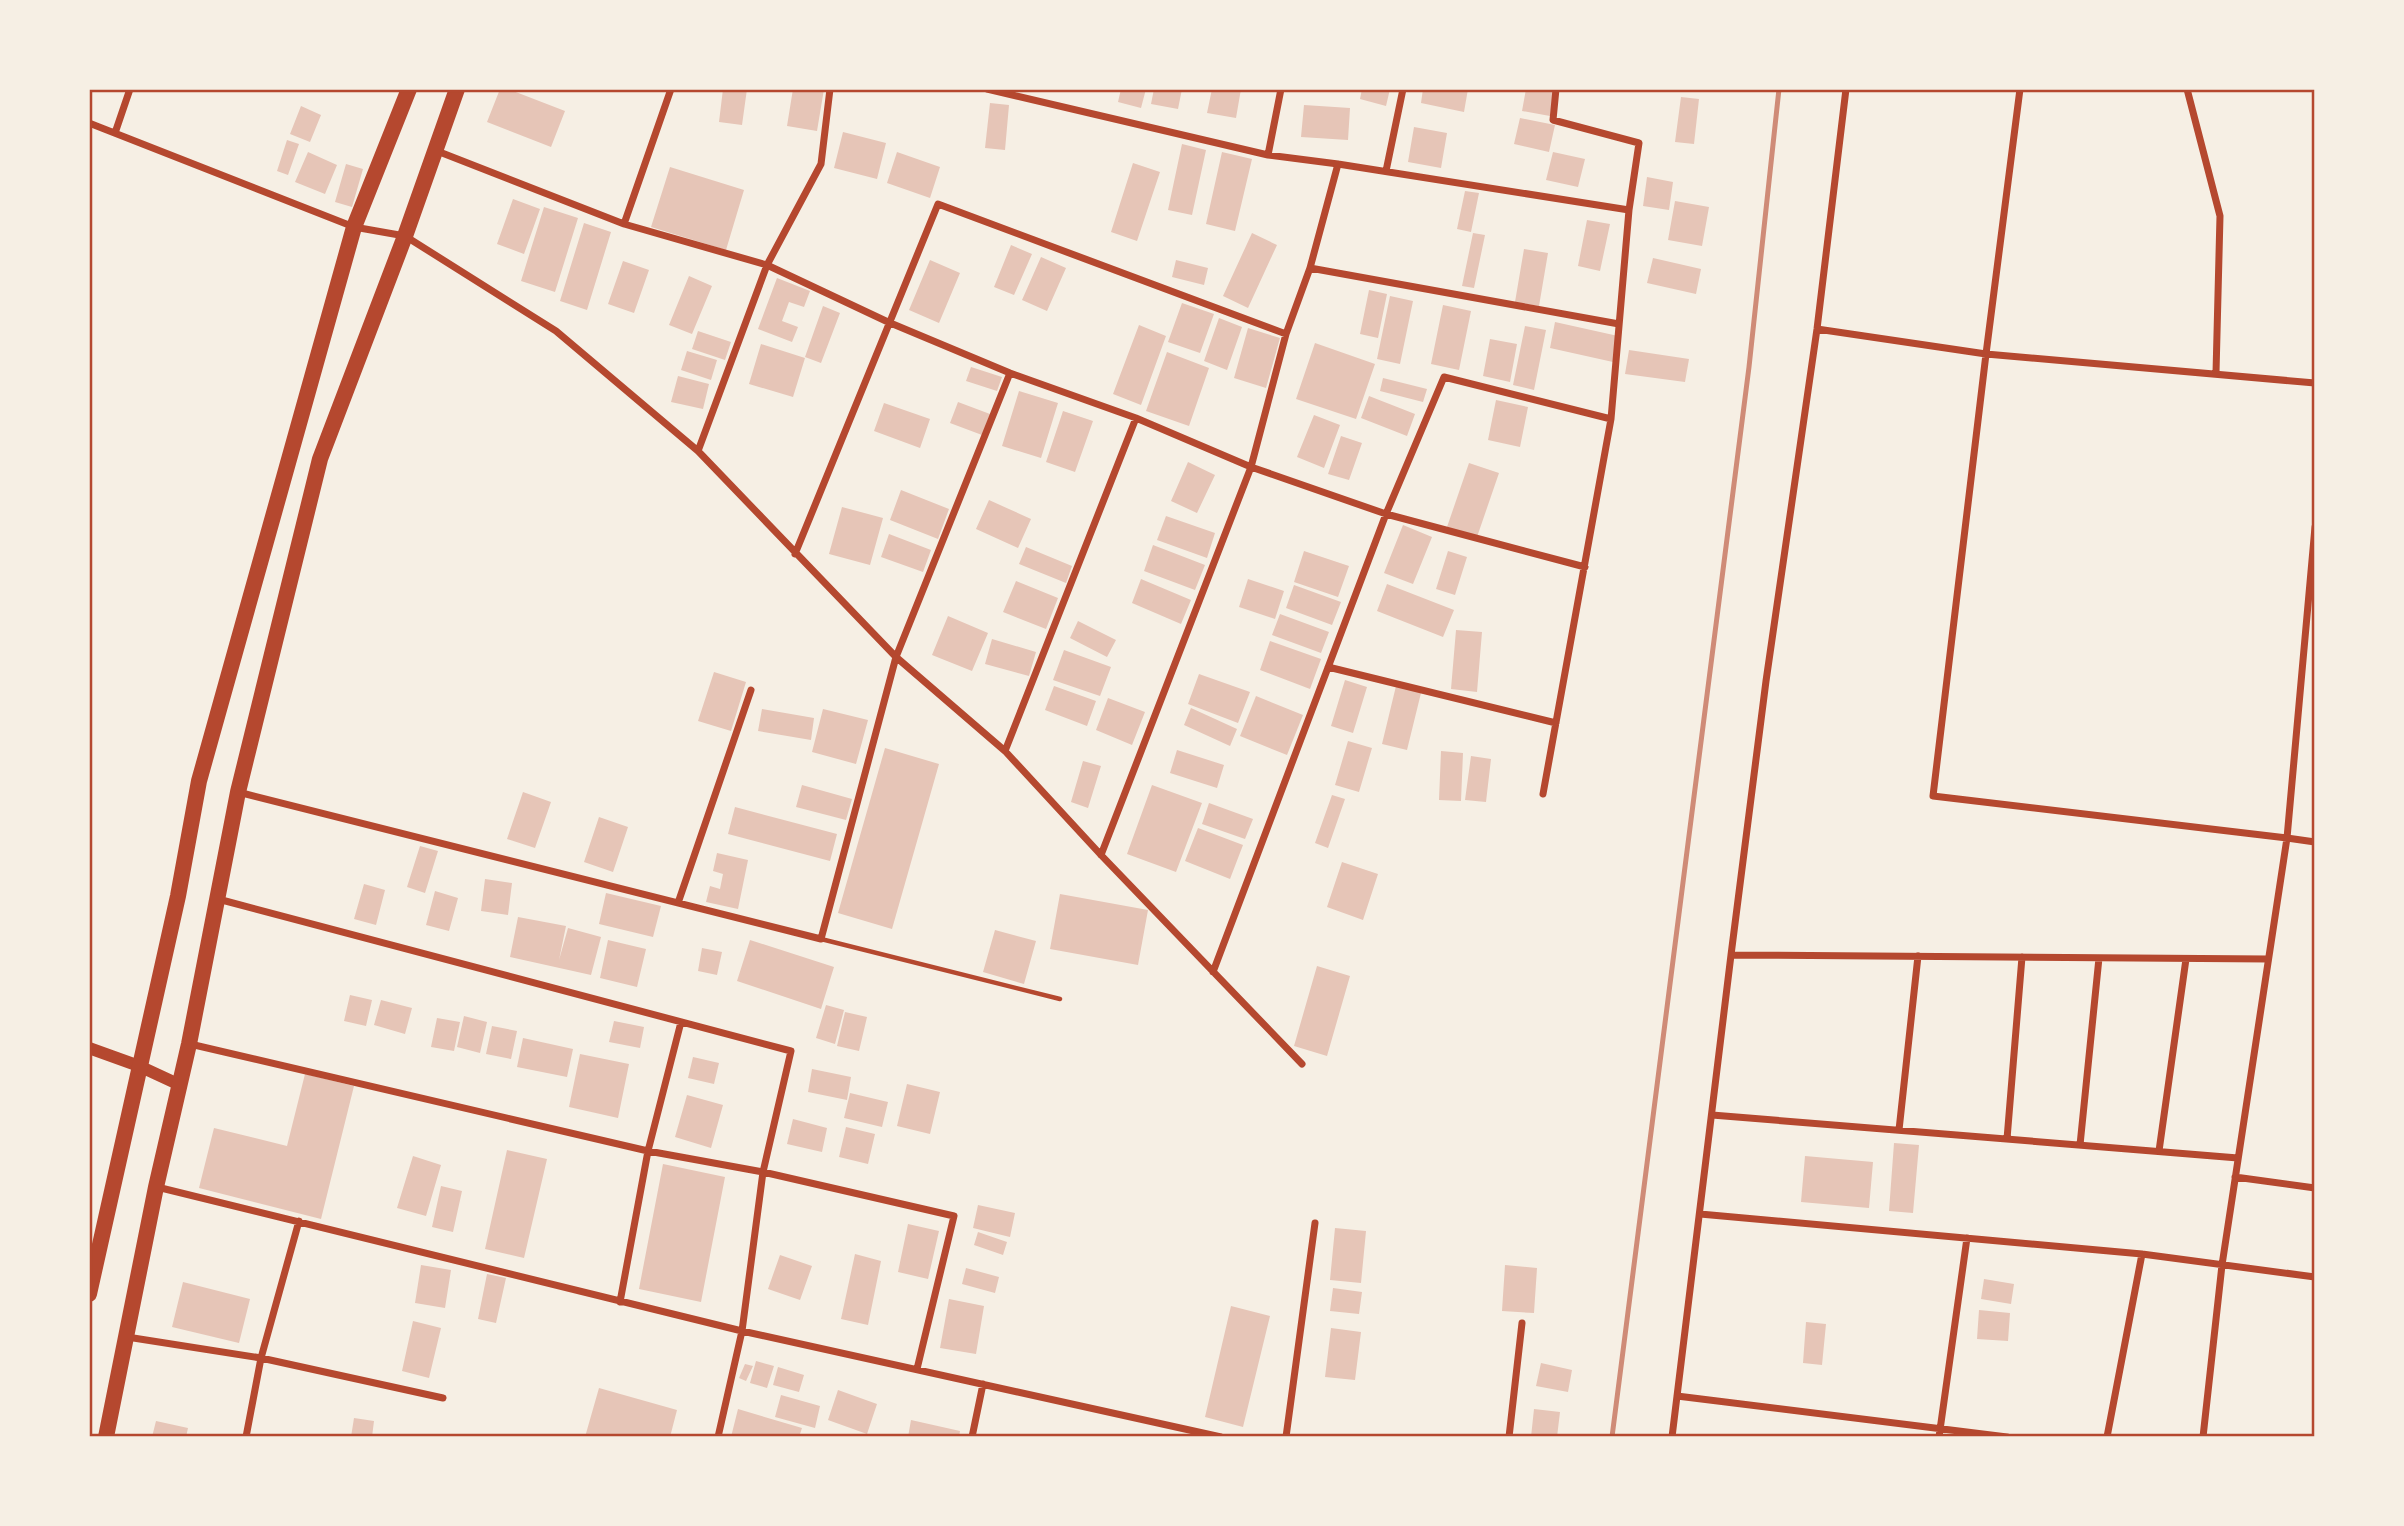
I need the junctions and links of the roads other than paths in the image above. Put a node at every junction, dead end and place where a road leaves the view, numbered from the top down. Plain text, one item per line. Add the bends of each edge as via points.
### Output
1 (130, 89) edge
2 (409, 89) edge
3 (457, 89) edge
4 (671, 89) edge
5 (830, 89) edge
6 (987, 89) edge
7 (1281, 89) edge
8 (1403, 89) edge
9 (1556, 89) edge
10 (1846, 89) edge
11 (2020, 89) edge
12 (2188, 89) edge
13 (89, 123) edge
14 (115, 133) junction
15 (436, 151) junction
16 (1268, 155) junction
17 (1338, 164) junction
18 (1386, 171) junction
19 (1629, 210) junction
20 (624, 224) junction
21 (354, 227) junction
22 (405, 236) junction
23 (767, 265) junction
24 (1310, 268) junction
25 (888, 322) junction
26 (1619, 324) junction
27 (1817, 329) junction
28 (1286, 334) junction
29 (1986, 354) junction
30 (1010, 373) junction
31 (2216, 373) junction
32 (2315, 383) edge
33 (1136, 418) junction
34 (1611, 419) junction
35 (698, 451) junction
36 (1251, 467) junction
37 (1386, 514) junction
38 (2315, 527) edge
39 (795, 554) junction
40 (1584, 567) junction
41 (896, 657) junction
42 (1328, 667) junction
43 (751, 690) dead end
44 (1556, 723) junction
45 (1005, 751) junction
46 (239, 792) junction
47 (1543, 794) dead end
48 (2287, 838) junction
49 (2315, 842) edge
50 (1101, 855) junction
51 (218, 898) junction
52 (678, 903) junction
53 (821, 939) junction
54 (1731, 955) junction
55 (1919, 956) junction
56 (2022, 957) junction
57 (2099, 958) junction
58 (2186, 959) junction
59 (2268, 959) junction
60 (1213, 972) junction
61 (1060, 999) dead end
62 (681, 1022) junction
63 (190, 1044) junction
64 (89, 1048) edge
65 (1303, 1064) dead end
66 (139, 1066) junction
67 (180, 1084) junction
68 (1712, 1115) junction
69 (1899, 1130) junction
70 (2007, 1139) junction
71 (2080, 1145) junction
72 (648, 1151) junction
73 (2159, 1151) junction
74 (2238, 1158) junction
75 (763, 1172) junction
76 (2235, 1177) junction
77 (156, 1187) junction
78 (2315, 1188) edge
79 (1700, 1213) junction
80 (299, 1221) junction
81 (1315, 1223) dead end
82 (1967, 1238) junction
83 (2142, 1254) junction
84 (2222, 1265) junction
85 (2315, 1277) edge
86 (89, 1294) edge
87 (620, 1302) junction
88 (1522, 1323) dead end
89 (742, 1331) junction
90 (127, 1337) junction
91 (261, 1358) junction
92 (917, 1369) junction
93 (983, 1384) junction
94 (1677, 1396) junction
95 (443, 1398) dead end
96 (1940, 1433) edge
97 (106, 1437) edge
98 (246, 1437) edge
99 (718, 1437) edge
100 (972, 1437) edge
101 (1221, 1437) edge
102 (1286, 1437) edge
103 (1510, 1437) edge
104 (1672, 1437) edge
105 (2007, 1437) edge
106 (2107, 1437) edge
107 (2203, 1437) edge

1 - 14 street
2 - 21 highway
3 - 15 highway
4 - 20 street
5 - 23 street via 821,164
6 - 16 street
7 - 16 street
8 - 18 street
9 - 19 street via 1553,120 1639,143
10 - 27 street
11 - 29 street
12 - 31 street via 2220,216
13 - 14 street
14 - 21 street
15 - 20 street
15 - 22 highway
16 - 17 street
17 - 18 street
17 - 24 street
18 - 19 street
19 - 26 street
20 - 23 street
21 - 22 street
21 - 66 highway via 200,781
22 - 35 street via 556,331
22 - 46 highway via 320,459
23 - 25 street
23 - 35 street
24 - 26 street
24 - 28 street
25 - 28 street via 938,204
25 - 30 street
25 - 39 street
26 - 34 street
27 - 29 street
27 - 54 street
28 - 36 street
29 - 31 street
29 - 48 street via 1933,796
30 - 33 street
30 - 41 street
31 - 32 street
33 - 36 street
33 - 45 street
34 - 37 street via 1444,377
34 - 40 street
35 - 39 street
36 - 37 street
36 - 50 street
37 - 40 street
37 - 42 street
38 - 48 street
39 - 41 street
40 - 44 street
41 - 45 street
41 - 53 street
42 - 44 street
42 - 60 street
43 - 52 street
44 - 47 street
45 - 50 street
46 - 51 highway
46 - 52 street
48 - 49 street
48 - 59 street
50 - 60 street
51 - 62 street
51 - 63 highway
52 - 53 street
53 - 61 lane
54 - 55 street
54 - 68 street
55 - 56 street
55 - 69 street
56 - 57 street
56 - 70 street
57 - 58 street
57 - 71 street
58 - 59 street
58 - 73 street
59 - 74 street
60 - 65 street
62 - 72 street
62 - 75 street via 791,1051
63 - 67 highway
63 - 72 street
64 - 66 street
66 - 67 street
66 - 86 highway
67 - 77 highway
68 - 69 street
68 - 79 street
69 - 70 street
70 - 71 street
71 - 73 street
72 - 75 street
72 - 87 street
73 - 74 street
74 - 76 street
75 - 89 street
75 - 92 street via 954,1216
76 - 78 street
76 - 84 street
77 - 80 street
77 - 90 highway
79 - 82 street
79 - 94 street
80 - 87 street
80 - 91 street
81 - 102 street
82 - 83 street
82 - 96 street
83 - 84 street
83 - 106 street
84 - 85 street
84 - 107 street
87 - 89 street
88 - 103 street
89 - 92 street
89 - 99 street
90 - 91 street
90 - 97 highway
91 - 95 street
91 - 98 street
92 - 93 street
93 - 100 street
93 - 101 street
94 - 96 street
94 - 104 street
96 - 105 street

